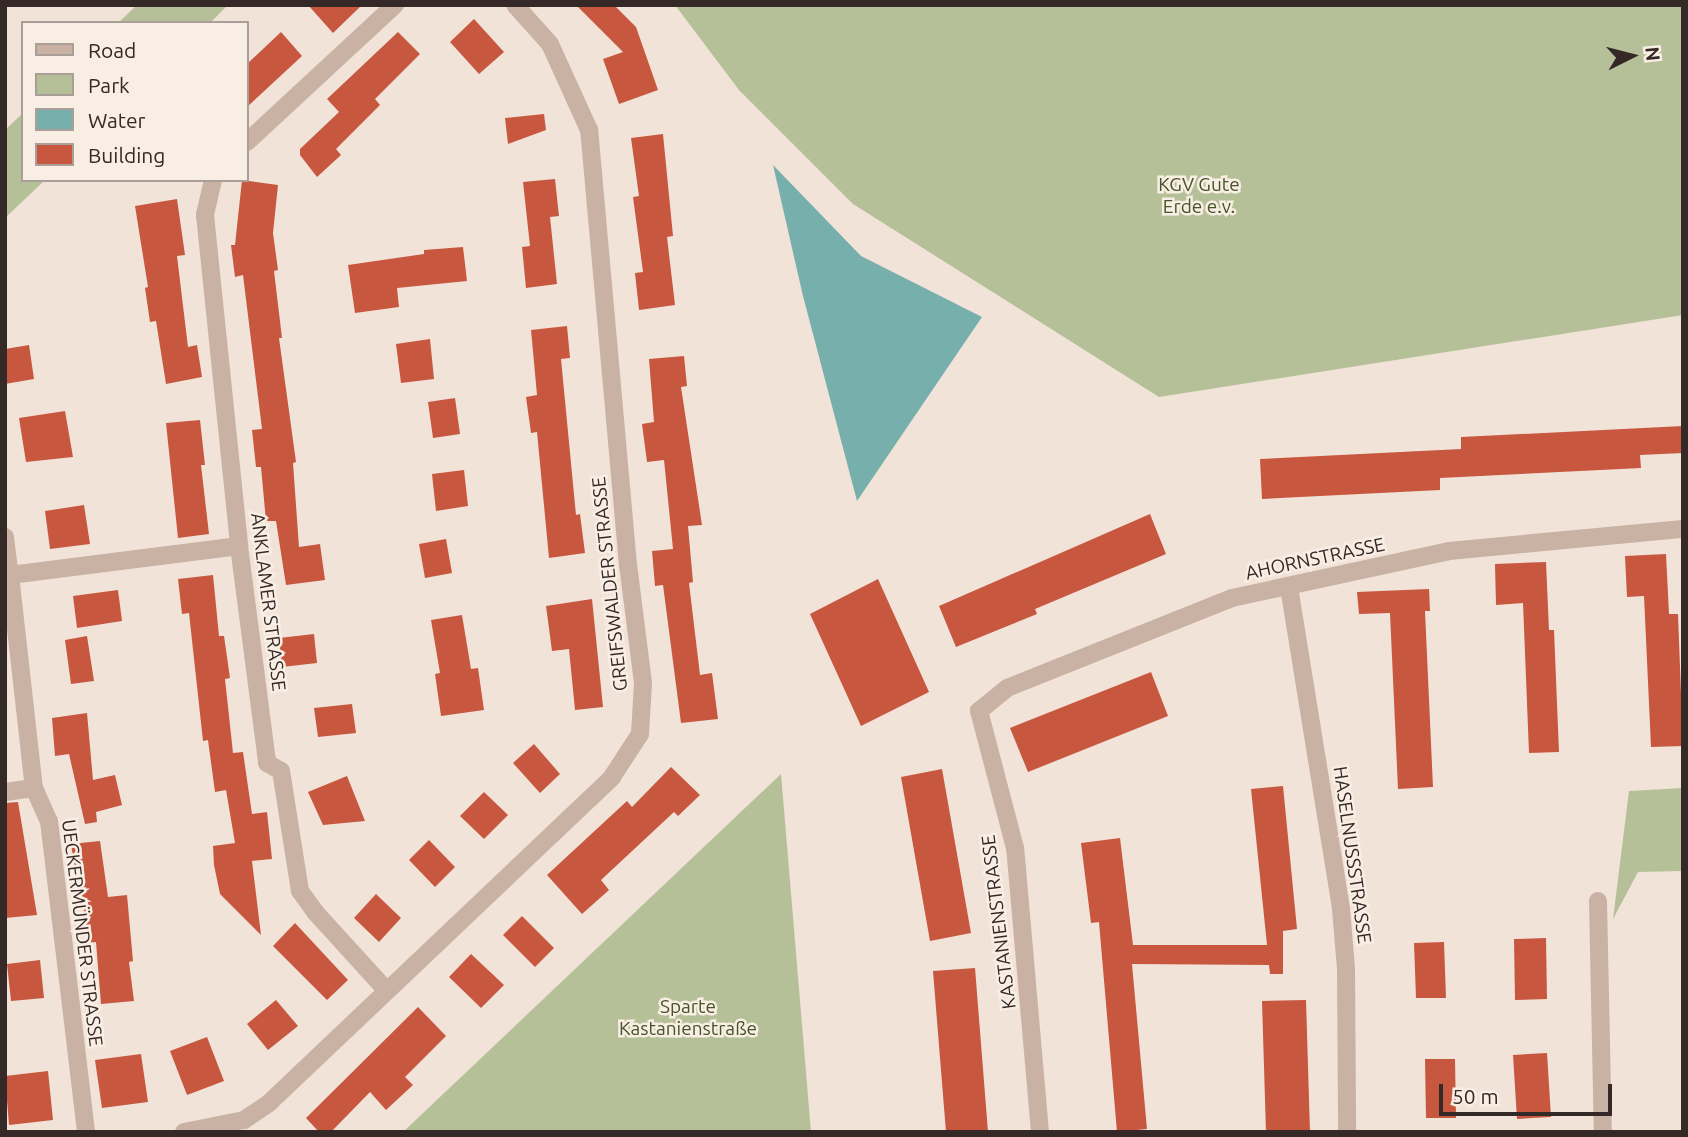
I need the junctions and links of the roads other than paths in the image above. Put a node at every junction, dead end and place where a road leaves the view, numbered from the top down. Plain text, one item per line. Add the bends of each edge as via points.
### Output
1 (395, 5) edge
2 (515, 5) edge
3 (248, 141) edge
4 (213, 182) edge
5 (1683, 529) edge
6 (5, 537) edge
7 (239, 546) junction
8 (8, 575) edge
9 (1289, 587) junction
10 (979, 711) joint
11 (34, 788) junction
12 (5, 792) edge
13 (1598, 901) dead end
14 (386, 990) junction
15 (86, 1132) edge
16 (184, 1132) edge
17 (1040, 1132) edge
18 (1347, 1132) edge
19 (1603, 1132) edge

1 - 3 street
2 - 14 street, GREIFSWALDER STRASSE via 550,44 589,130 643,683 640,734 612,777
4 - 7 street, ANKLAMER STRASSE via 205,215
5 - 9 street, AHORNSTRASSE via 1449,551
6 - 8 street, UECKERMÜNDER STRASSE
7 - 8 street
7 - 14 street, ANKLAMER STRASSE via 267,763 281,771 300,891
8 - 11 street, UECKERMÜNDER STRASSE
9 - 10 street, AHORNSTRASSE via 1232,598 1194,613 1007,688
9 - 18 street, HASELNUSSSTRASSE via 1341,909
10 - 17 street, KASTANIENSTRASSE via 1015,848
11 - 12 street
11 - 15 street, UECKERMÜNDER STRASSE via 49,821
13 - 19 street
14 - 16 street, GREIFSWALDER STRASSE via 269,1103 244,1120

